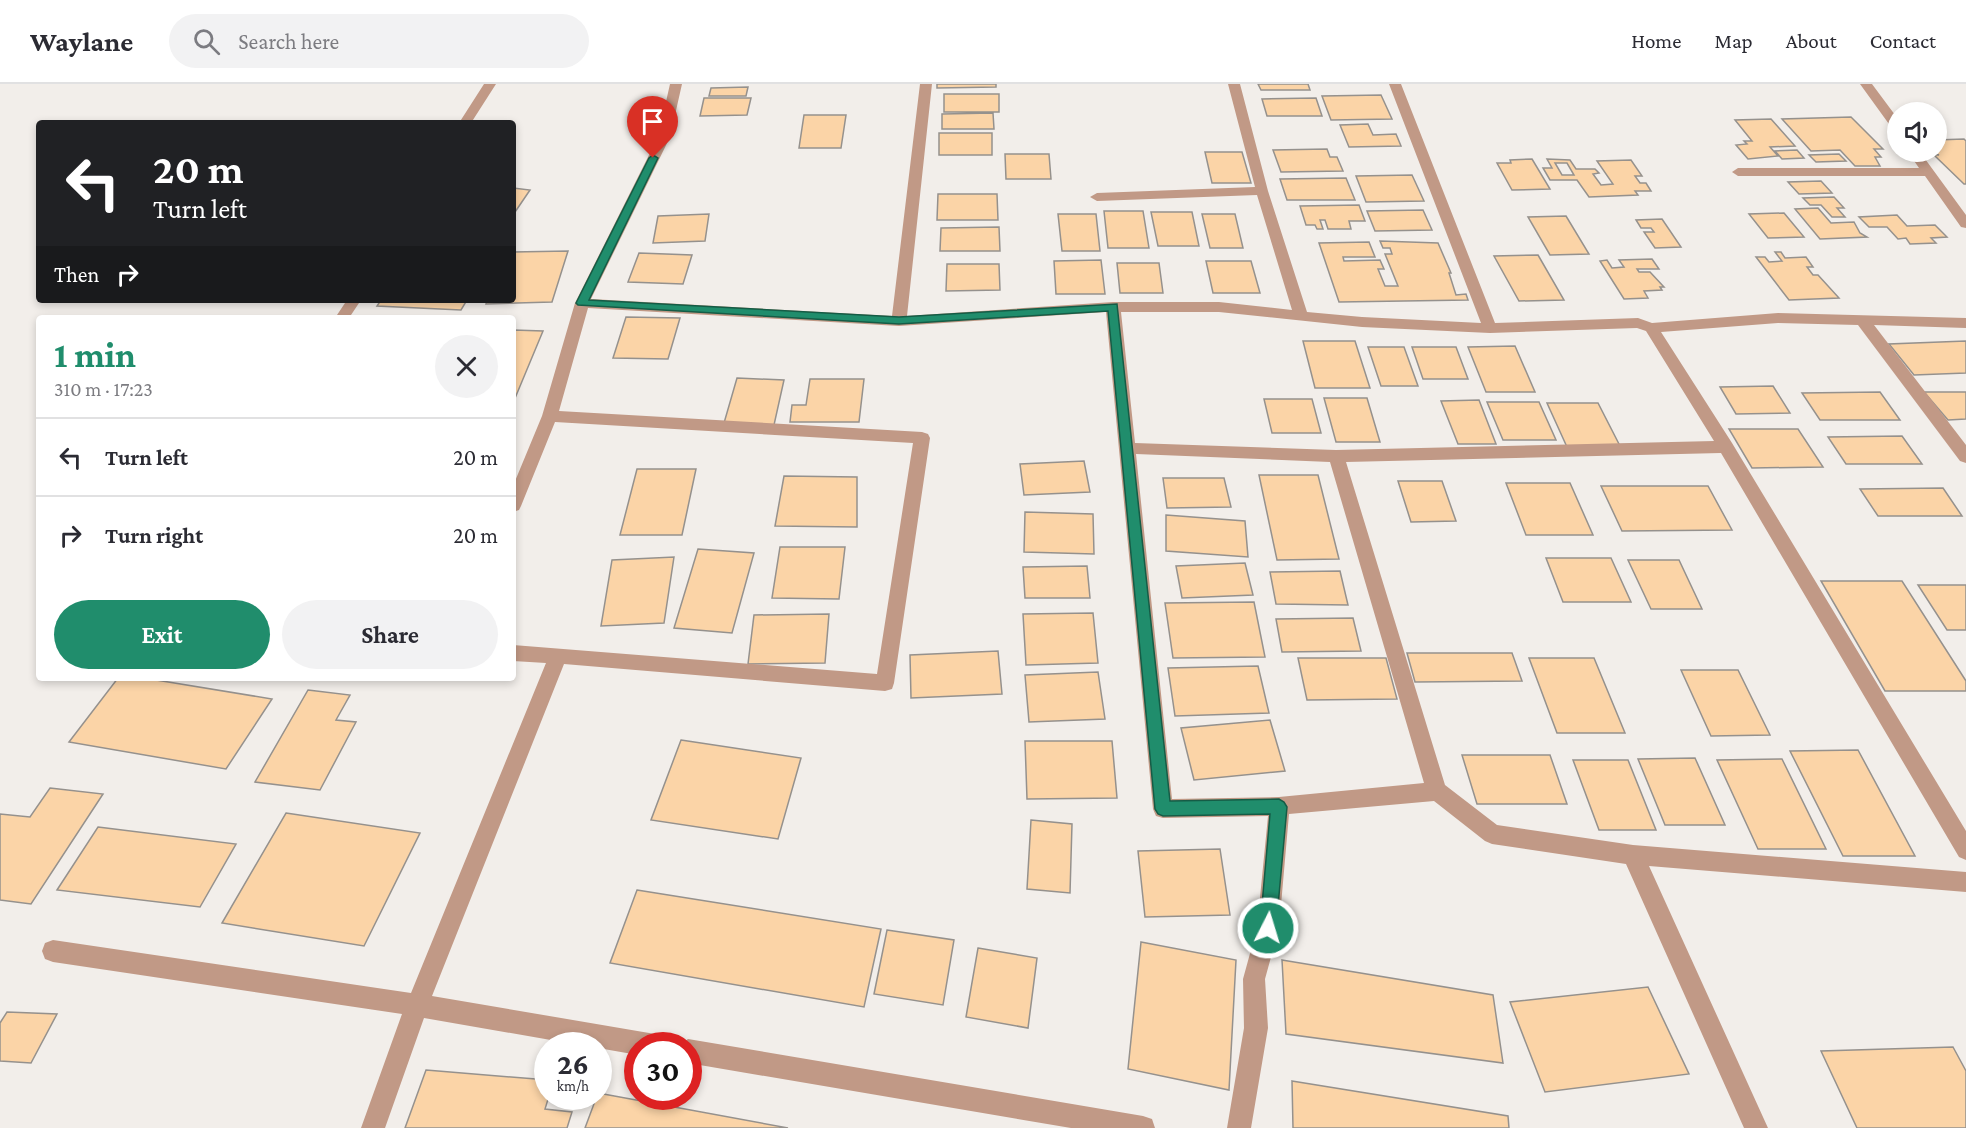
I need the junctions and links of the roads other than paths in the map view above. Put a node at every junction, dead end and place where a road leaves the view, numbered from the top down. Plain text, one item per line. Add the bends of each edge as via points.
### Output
1 (490, 84) edge
2 (676, 84) edge
3 (926, 84) edge
4 (1234, 84) edge
5 (1395, 84) edge
6 (1866, 84) edge
7 (1887, 113) edge
8 (467, 120) edge
9 (1922, 162) edge
10 (1738, 172) dead end
11 (1929, 172) junction
12 (1262, 191) junction
13 (1097, 197) dead end
14 (1966, 224) edge
15 (582, 303) junction
16 (1113, 307) junction
17 (1301, 315) junction
18 (1862, 320) junction
19 (899, 321) junction
20 (1966, 323) edge
21 (1490, 328) junction
22 (1651, 328) junction
23 (550, 416) junction
24 (1726, 447) junction
25 (1126, 448) junction
26 (1336, 456) junction
27 (1966, 457) edge
28 (516, 499) edge
29 (516, 653) edge
30 (558, 656) junction
31 (1437, 790) junction
32 (1279, 807) junction
33 (1966, 850) edge
34 (1633, 855) junction
35 (1966, 882) edge
36 (53, 951) dead end
37 (417, 1005) junction
38 (624, 1041) edge
39 (702, 1053) edge
40 (373, 1128) edge
41 (1143, 1128) edge
42 (1239, 1128) edge
43 (1756, 1128) edge

1 - 8 street
2 - 15 street via 664,137
3 - 19 street
4 - 12 street
5 - 21 street
6 - 7 street
9 - 11 street
10 - 11 street
11 - 14 street
12 - 13 street
12 - 17 street
15 - 19 street
15 - 23 street
16 - 17 street via 1219,307
16 - 19 street
16 - 25 street
17 - 21 street
18 - 20 street
18 - 22 street via 1778,318
18 - 27 street
21 - 22 street via 1638,323
22 - 24 street
23 - 28 street
23 - 30 street via 922,438 885,683
24 - 26 street
24 - 33 street
25 - 26 street
25 - 32 street via 1163,809
26 - 31 street
29 - 30 street
30 - 37 street
31 - 32 street
31 - 34 street via 1492,834
32 - 42 street via 1268,928 1254,979 1256,1029
34 - 35 street
34 - 43 street
36 - 37 street
37 - 38 street
37 - 40 street
39 - 41 street

